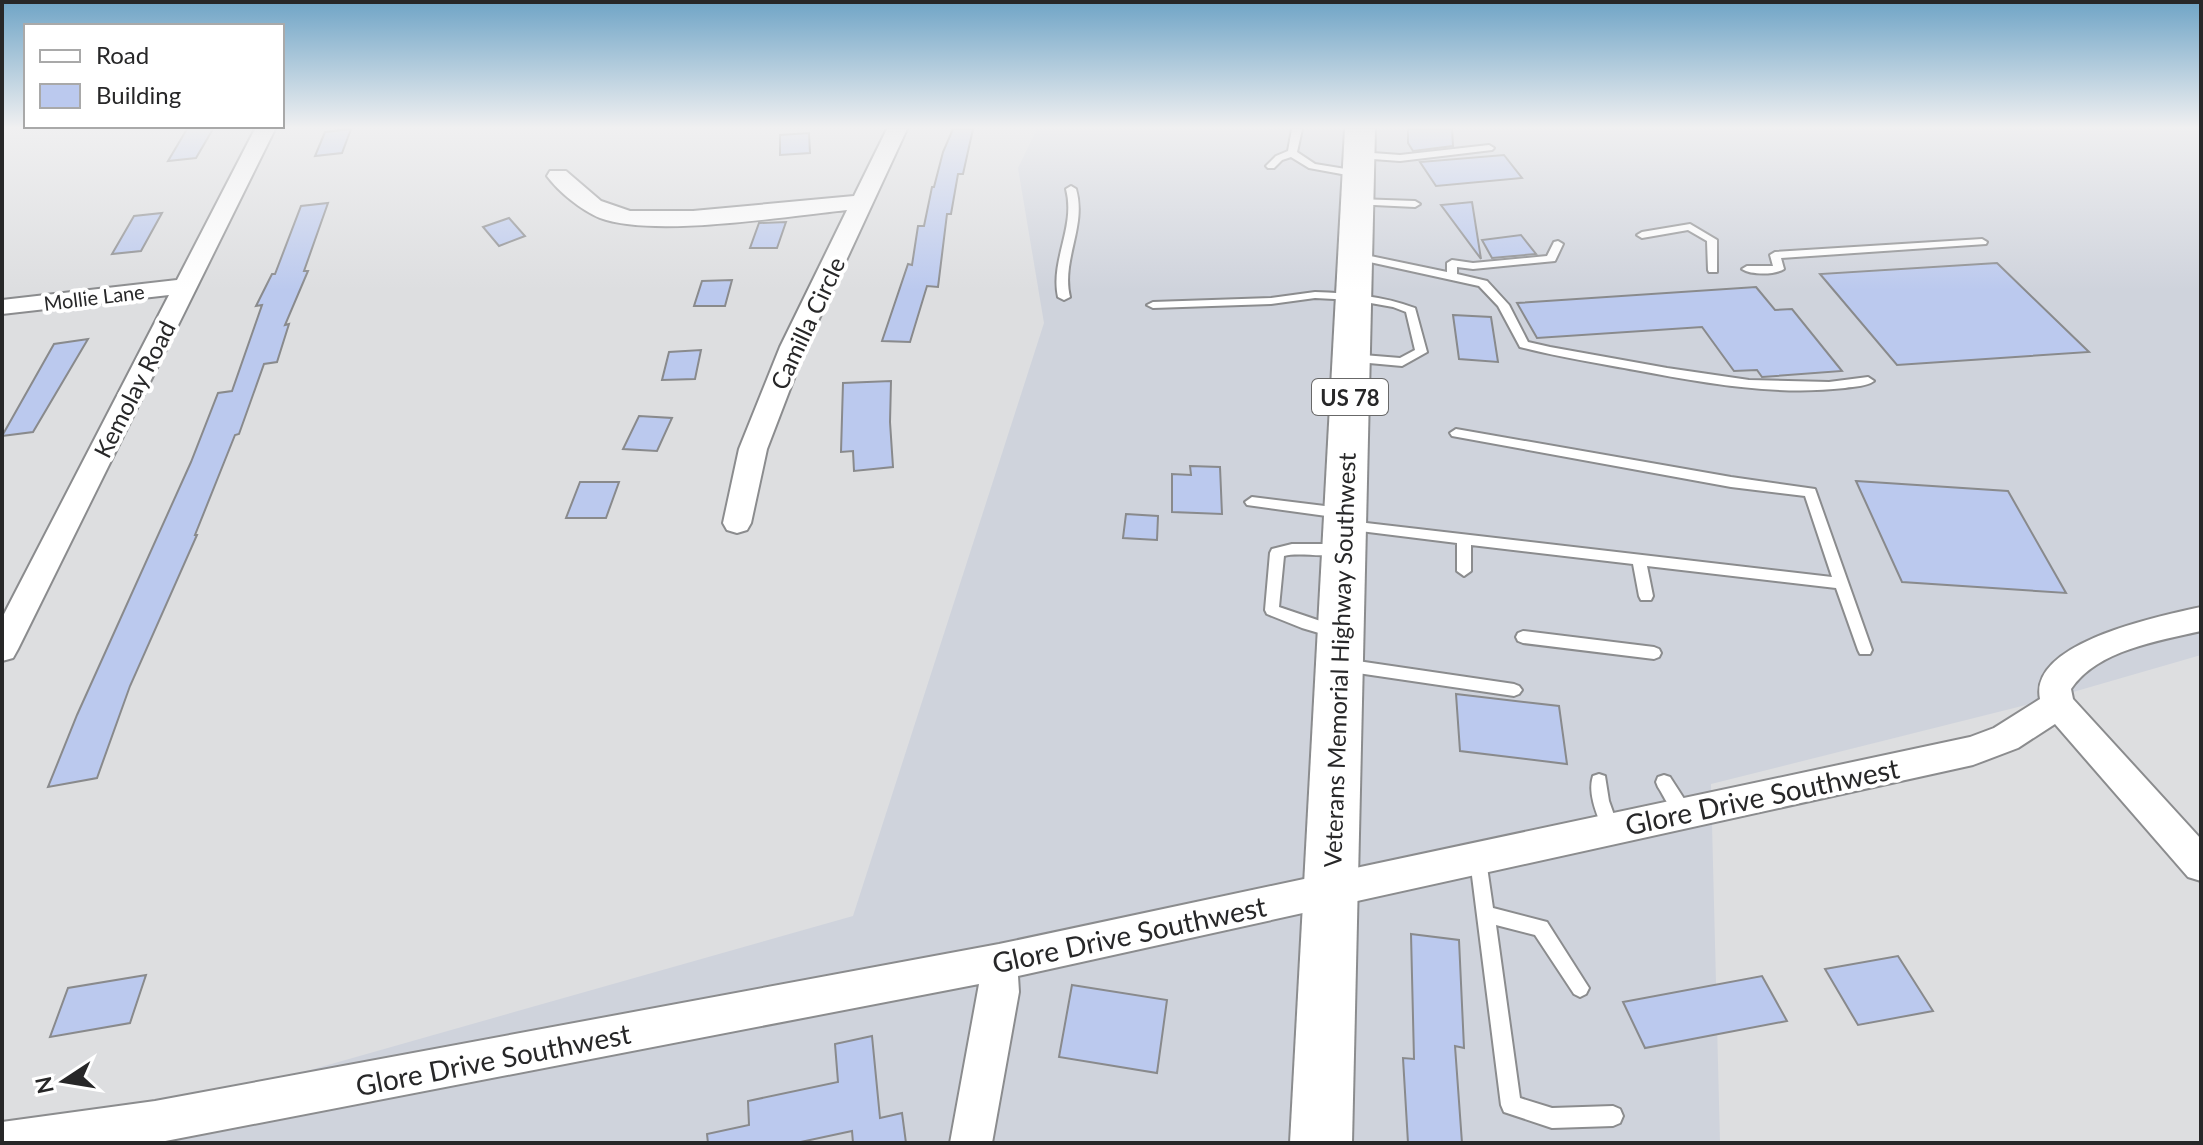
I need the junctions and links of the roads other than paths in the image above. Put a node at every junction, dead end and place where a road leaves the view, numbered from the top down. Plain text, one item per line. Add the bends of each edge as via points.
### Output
1 (238, 182) edge
2 (566, 182) edge
3 (873, 182) edge
4 (1358, 182) edge
5 (1384, 182) edge
6 (1071, 189) dead end
7 (864, 202) junction
8 (1415, 204) dead end
9 (1642, 235) dead end
10 (1982, 242) dead end
11 (1558, 244) dead end
12 (1355, 256) junction
13 (1747, 269) dead end
14 (1713, 270) dead end
15 (1452, 277) junction
16 (185, 286) junction
17 (1064, 297) dead end
18 (1354, 297) junction
19 (1153, 305) dead end
20 (2, 307) edge
21 (1351, 358) junction
22 (1868, 381) dead end
23 (1456, 433) dead end
24 (1252, 502) dead end
25 (737, 523) dead end
26 (1345, 529) junction
27 (1464, 541) junction
28 (1639, 560) junction
29 (1464, 571) dead end
30 (1842, 583) junction
31 (1646, 596) dead end
32 (15, 603) edge
33 (2201, 619) edge
34 (1523, 637) dead end
35 (1340, 648) junction
36 (2, 649) edge
37 (1865, 650) dead end
38 (1654, 653) dead end
39 (1514, 690) dead end
40 (2058, 705) junction
41 (1599, 781) dead end
42 (1664, 782) dead end
43 (1684, 813) junction
44 (1611, 829) junction
45 (1478, 860) junction
46 (2201, 865) edge
47 (1330, 892) junction
48 (1485, 914) junction
49 (999, 962) junction
50 (1580, 988) dead end
51 (1613, 1116) dead end
52 (151, 1133) edge
53 (2, 1143) edge
54 (971, 1143) edge
55 (1321, 1143) edge

1 - 16 street, Kemolay Road
2 - 7 street via 593,206 630,218 693,218
3 - 7 street, Camilla Circle
4 - 12 main road, Veterans Memorial Highway Southwest / US 78
5 - 8 lane
6 - 17 lane via 1076,201 1060,286
7 - 25 street, Camilla Circle via 793,347 753,449
9 - 14 lane via 1690,227 1712,240
10 - 13 lane via 1775,255 1779,269
11 - 15 lane via 1551,259 1452,263
12 - 15 lane
12 - 18 main road, Veterans Memorial Highway Southwest / US 78
15 - 22 lane via 1483,283 1503,305 1524,344 1549,351 1738,383 1841,386
16 - 20 street, Mollie Lane
16 - 32 street, Kemolay Road
18 - 19 lane
18 - 21 main road, Veterans Memorial Highway Southwest / US 78
18 - 21 lane via 1411,310 1421,352 1402,362
21 - 26 main road, Veterans Memorial Highway Southwest / US 78
23 - 30 lane via 1810,492
24 - 26 lane
26 - 27 lane
26 - 35 main road, Veterans Memorial Highway Southwest / US 78
26 - 35 lane via 1277,553 1272,610 1307,624
27 - 28 lane
27 - 29 lane
28 - 30 lane
28 - 31 lane
30 - 37 lane
32 - 36 street, Kemolay Road
33 - 40 street via 2107,647 2061,672 2054,687
34 - 38 lane
35 - 39 lane
35 - 47 main road, Veterans Memorial Highway Southwest / US 78
40 - 43 street, Glore Drive Southwest via 2006,738 1973,751
40 - 46 street
41 - 44 lane
42 - 43 lane
43 - 44 street, Glore Drive Southwest
44 - 45 street, Glore Drive Southwest
45 - 47 street, Glore Drive Southwest
45 - 48 lane
47 - 49 street, Glore Drive Southwest
47 - 55 main road, Veterans Memorial Highway Southwest / US 78
48 - 50 lane via 1541,928
48 - 51 lane via 1511,1105 1552,1118
49 - 52 street, Glore Drive Southwest
49 - 54 street via 999,992
52 - 53 street, Glore Drive Southwest

